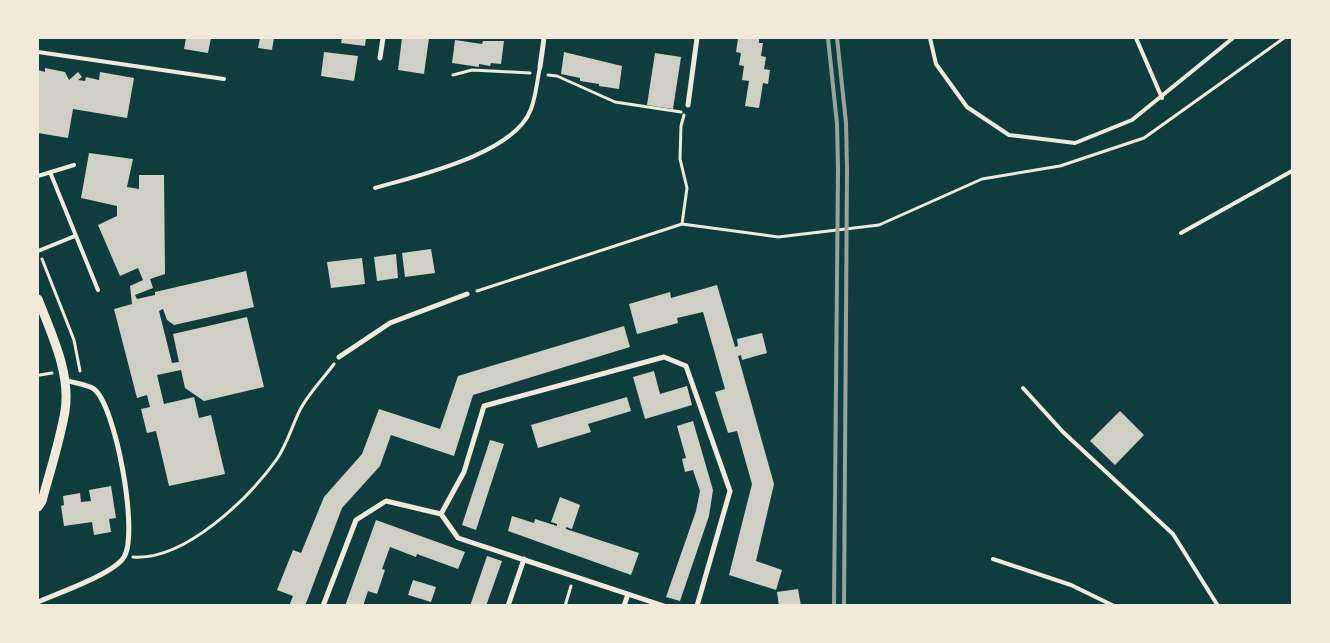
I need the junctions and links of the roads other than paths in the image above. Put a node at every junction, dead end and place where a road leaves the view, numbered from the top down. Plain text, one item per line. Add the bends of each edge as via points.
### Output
1 (383, 38) edge
2 (544, 38) edge
3 (697, 38) edge
4 (930, 38) edge
5 (1136, 38) edge
6 (1233, 38) edge
7 (38, 52) edge
8 (380, 58) dead end
9 (539, 70) joint
10 (224, 78) dead end
11 (1162, 98) junction
12 (688, 105) dead end
13 (74, 165) dead end
14 (1292, 171) edge
15 (50, 172) junction
16 (38, 176) edge
17 (375, 188) dead end
18 (1181, 233) dead end
19 (75, 236) junction
20 (38, 251) edge
21 (98, 290) dead end
22 (467, 294) road end
23 (38, 299) edge
24 (339, 357) road end
25 (64, 380) junction
26 (1023, 388) dead end
27 (38, 507) edge
28 (441, 514) junction
29 (524, 559) junction
30 (993, 559) dead end
31 (628, 594) junction
32 (38, 602) edge
33 (323, 606) edge
34 (508, 606) edge
35 (624, 606) edge
36 (664, 606) edge
37 (697, 606) edge
38 (1114, 606) edge
39 (1218, 606) edge

1 - 8 street
2 - 9 street
3 - 12 street
4 - 11 lane via 936,64 967,107 1009,135 1075,143 1132,120
5 - 11 lane
6 - 11 lane
7 - 10 lane
9 - 17 lane via 531,110 518,127 491,149 449,166
13 - 15 lane
14 - 18 lane
15 - 16 lane
15 - 19 lane
19 - 20 lane
19 - 21 lane
22 - 24 street via 390,323
23 - 25 street
25 - 27 street via 65,410
25 - 32 street via 94,390 108,410 119,453 130,528 125,556 114,568
26 - 39 lane via 1063,432 1173,534
28 - 29 street via 458,538
28 - 33 street via 386,501 356,520
28 - 37 street via 464,472 484,406 664,357 686,366 730,492
29 - 31 street
29 - 34 street
30 - 38 lane via 1071,586
31 - 35 street
31 - 36 street

